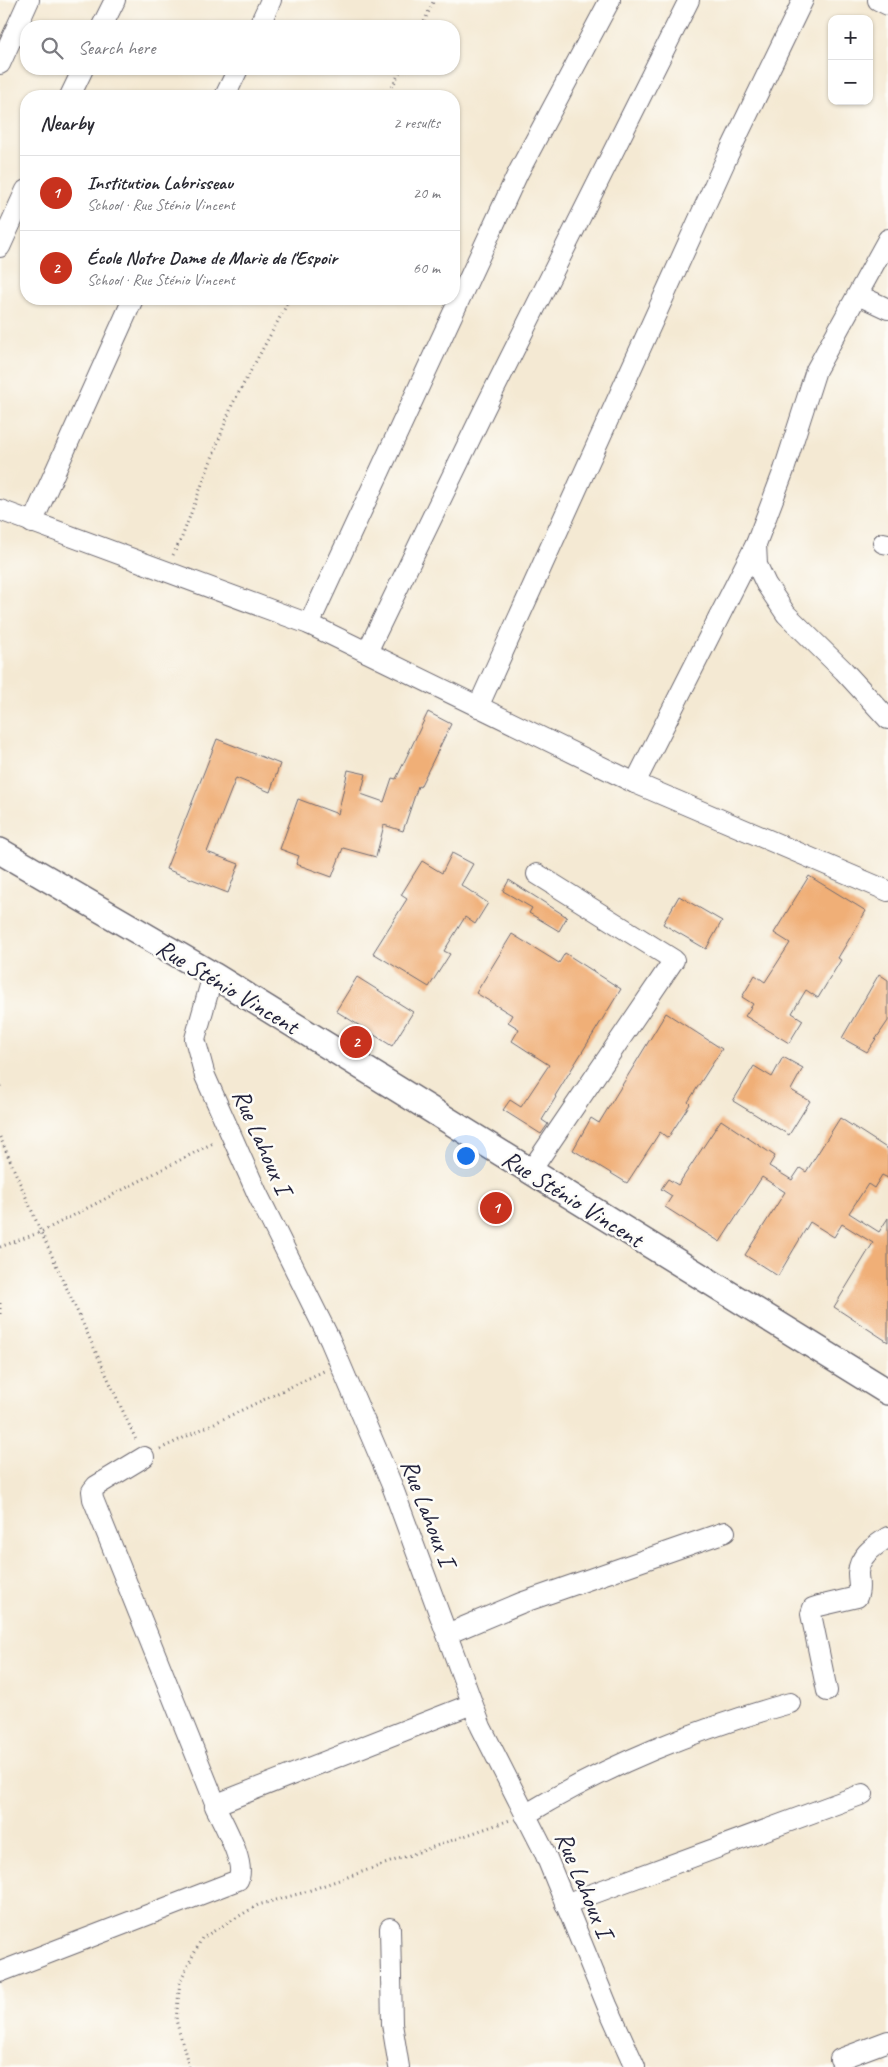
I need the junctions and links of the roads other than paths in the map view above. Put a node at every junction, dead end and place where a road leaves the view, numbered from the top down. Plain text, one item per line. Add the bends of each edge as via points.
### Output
1 (30, 0) edge
2 (115, 0) edge
3 (271, 0) edge
4 (610, 0) edge
5 (689, 0) edge
6 (803, 0) edge
7 (878, 0) edge
8 (888, 5) edge
9 (21, 20) edge
10 (105, 20) edge
11 (262, 20) edge
12 (20, 21) edge
13 (0, 64) edge
14 (80, 75) edge
15 (235, 75) edge
16 (73, 90) edge
17 (228, 90) edge
18 (20, 203) edge
19 (888, 239) edge
20 (0, 247) edge
21 (858, 295) junction
22 (460, 299) edge
23 (130, 305) edge
24 (457, 305) edge
25 (888, 309) edge
26 (0, 510) edge
27 (32, 523) junction
28 (756, 544) junction
29 (310, 624) junction
30 (367, 652) junction
31 (478, 707) junction
32 (888, 719) edge
33 (635, 784) junction
34 (0, 851) edge
35 (537, 874) dead end
36 (888, 891) edge
37 (212, 975) junction
38 (530, 1172) junction
39 (888, 1392) edge
40 (144, 1457) road end
41 (726, 1532) dead end
42 (888, 1538) edge
43 (447, 1634) junction
44 (827, 1691) dead end
45 (790, 1703) dead end
46 (472, 1704) junction
47 (863, 1794) dead end
48 (216, 1805) junction
49 (525, 1815) junction
50 (565, 1904) junction
51 (390, 1928) dead end
52 (0, 1972) edge
53 (888, 2041) edge
54 (840, 2059) dead end
55 (399, 2067) edge
56 (635, 2067) edge

1 - 9 street
2 - 10 street
3 - 11 street
4 - 22 street via 518,173
5 - 30 street
6 - 31 street via 728,155
7 - 8 street
12 - 13 street
14 - 16 street
15 - 17 street
18 - 20 street
19 - 21 street
21 - 25 street
21 - 28 street via 816,370
23 - 27 street
24 - 29 street
26 - 27 street
27 - 29 street
28 - 32 street via 757,565 786,614
28 - 33 street
29 - 30 street
30 - 31 street
31 - 33 street
33 - 36 street
34 - 37 main road, Rue Sténio Vincent
35 - 38 street via 674,960
37 - 38 main road, Rue Sténio Vincent
37 - 43 street, Rue Lahoux I via 196,1039 205,1076 257,1193 340,1363 391,1483
38 - 39 main road, Rue Sténio Vincent
40 - 48 street via 96,1486 92,1491 93,1499
41 - 43 street via 521,1603
42 - 44 street via 870,1549 860,1563 857,1597 813,1608 811,1614
43 - 46 street, Rue Lahoux I
45 - 49 street via 661,1745 596,1775
46 - 48 street
46 - 49 street, Rue Lahoux I
47 - 50 street
48 - 52 street via 240,1863 241,1876 238,1880
49 - 50 street, Rue Lahoux I
50 - 56 street, Rue Lahoux I
51 - 55 street via 392,2024
53 - 54 street

